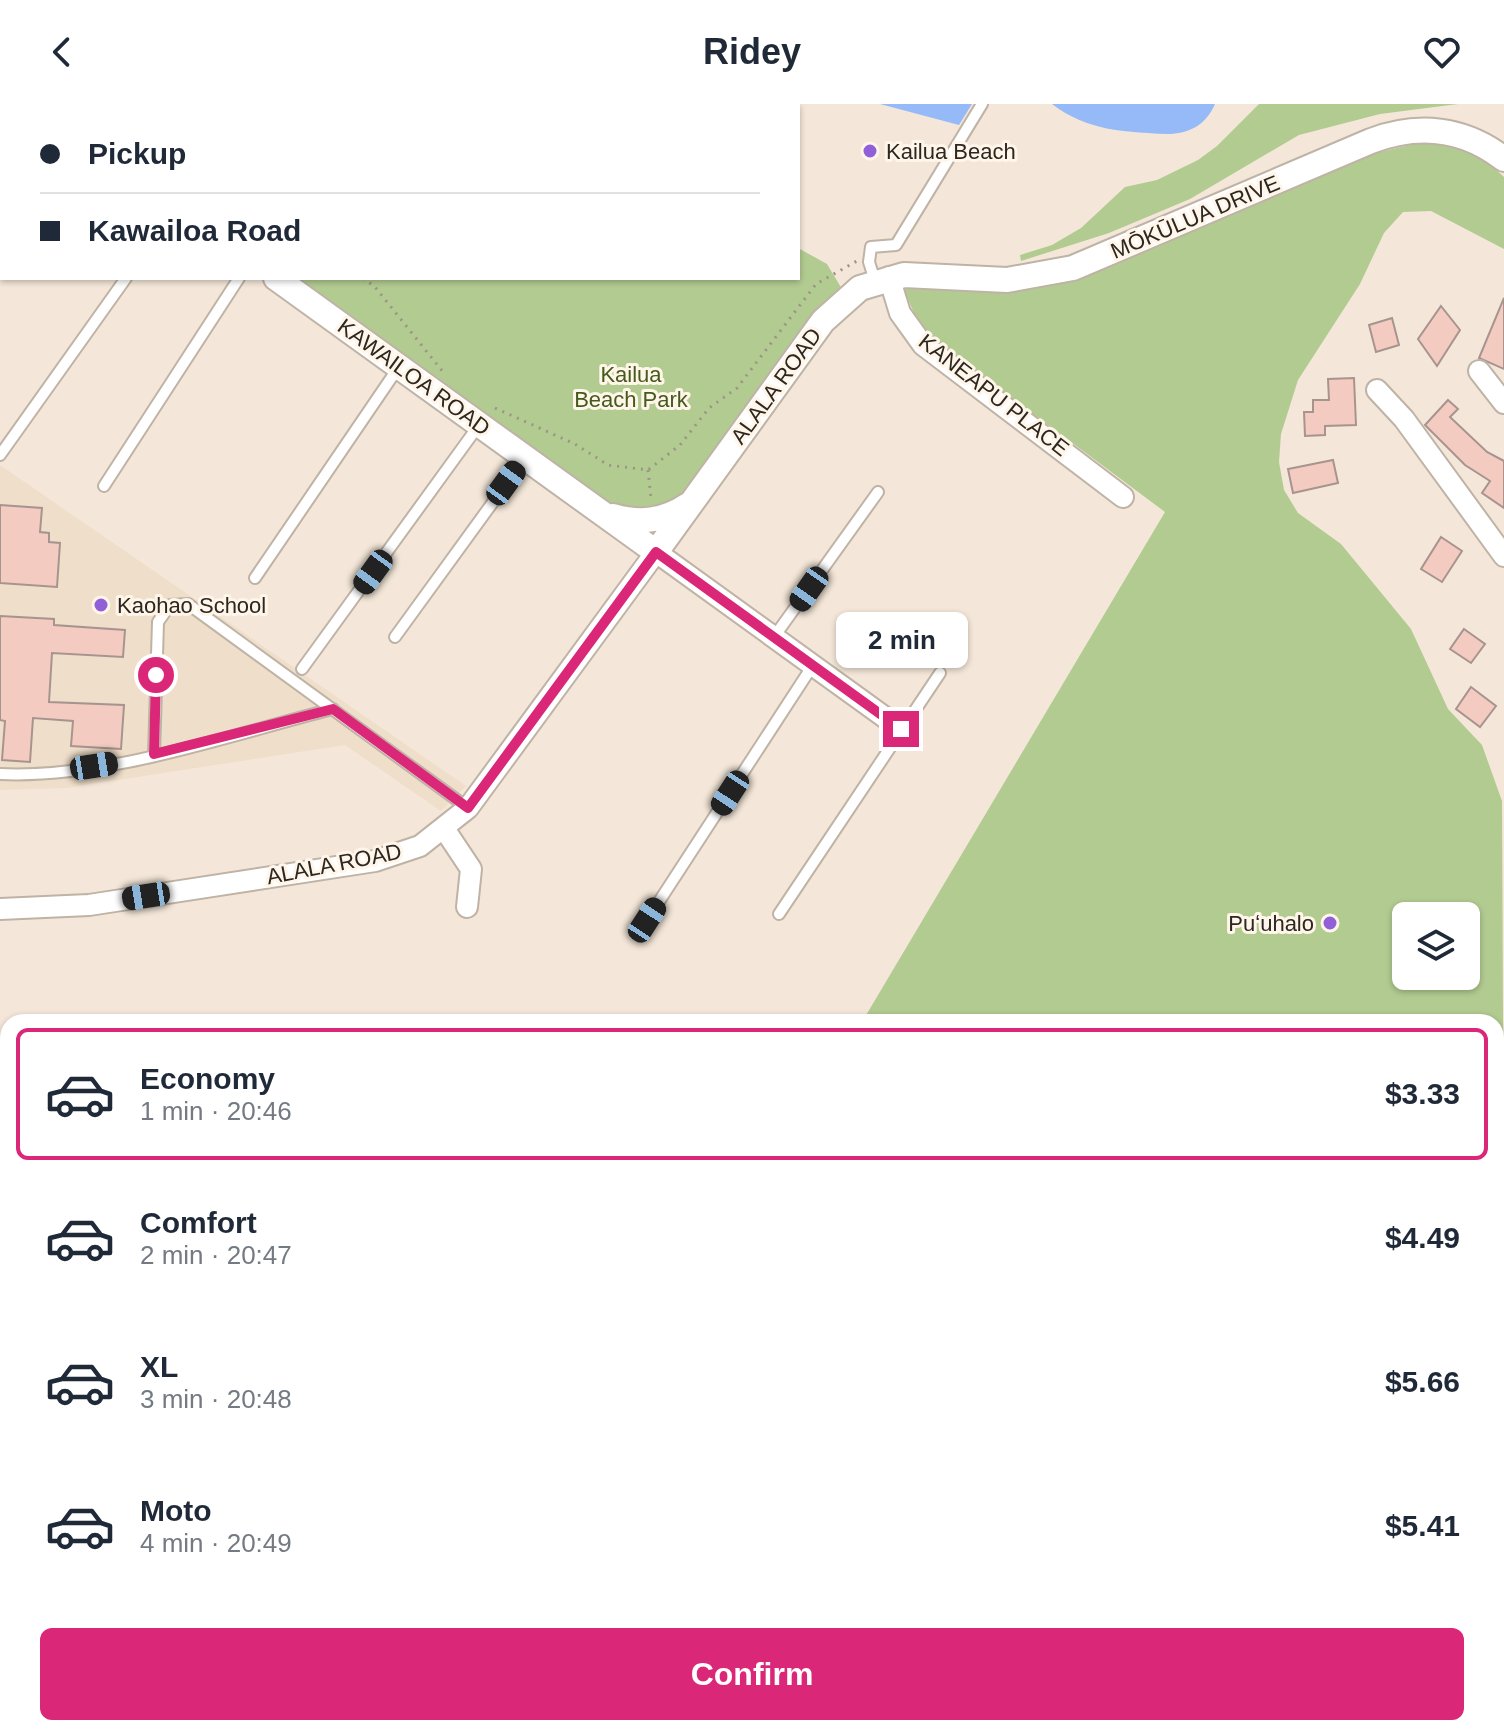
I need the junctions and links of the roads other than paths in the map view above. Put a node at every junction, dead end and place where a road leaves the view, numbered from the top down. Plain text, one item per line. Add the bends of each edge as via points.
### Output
1 (982, 104) edge
2 (1504, 159) edge
3 (878, 272) junction
4 (125, 280) edge
5 (238, 280) edge
6 (279, 280) edge
7 (399, 366) junction
8 (1479, 371) dead end
9 (1377, 390) dead end
10 (1504, 403) edge
11 (484, 416) junction
12 (0, 455) edge
13 (525, 458) junction
14 (104, 486) dead end
15 (878, 492) dead end
16 (1123, 497) dead end
17 (695, 498) junction
18 (603, 512) junction
19 (656, 552) junction
20 (1504, 556) edge
21 (255, 578) dead end
22 (395, 637) dead end
23 (774, 637) junction
24 (813, 665) junction
25 (302, 669) dead end
26 (940, 673) dead end
27 (333, 709) junction
28 (901, 729) junction
29 (154, 754) junction
30 (0, 774) edge
31 (468, 808) junction
32 (445, 830) junction
33 (467, 907) dead end
34 (0, 909) edge
35 (779, 914) dead end
36 (647, 920) dead end

1 - 3 lane via 896,245 871,247
2 - 3 street, MŌKŪLUA DRIVE via 1457,134 1401,131 1073,268 1007,280
3 - 16 street, KANEAPU PLACE via 923,345
3 - 17 street, ALALA ROAD via 823,321
4 - 12 lane
5 - 14 lane
6 - 7 street, KAWAILOA ROAD
7 - 11 street, KAWAILOA ROAD
7 - 21 lane
8 - 10 street
9 - 20 street
11 - 13 street, KAWAILOA ROAD
11 - 25 lane
13 - 18 street, KAWAILOA ROAD
13 - 22 lane
15 - 23 lane
17 - 18 street via 654,519
17 - 19 street, ALALA ROAD
18 - 19 street, KAWAILOA ROAD
19 - 23 street, KAWAILOA ROAD
19 - 31 street, ALALA ROAD
23 - 24 street, KAWAILOA ROAD
24 - 28 street, KAWAILOA ROAD
24 - 36 lane
26 - 28 lane
27 - 29 lane
27 - 29 lane via 197,609 177,603 158,622
27 - 31 lane
28 - 35 lane
29 - 30 lane via 57,772
31 - 32 street, ALALA ROAD
32 - 33 street via 471,869
32 - 34 street, ALALA ROAD via 420,846 375,861 89,905

